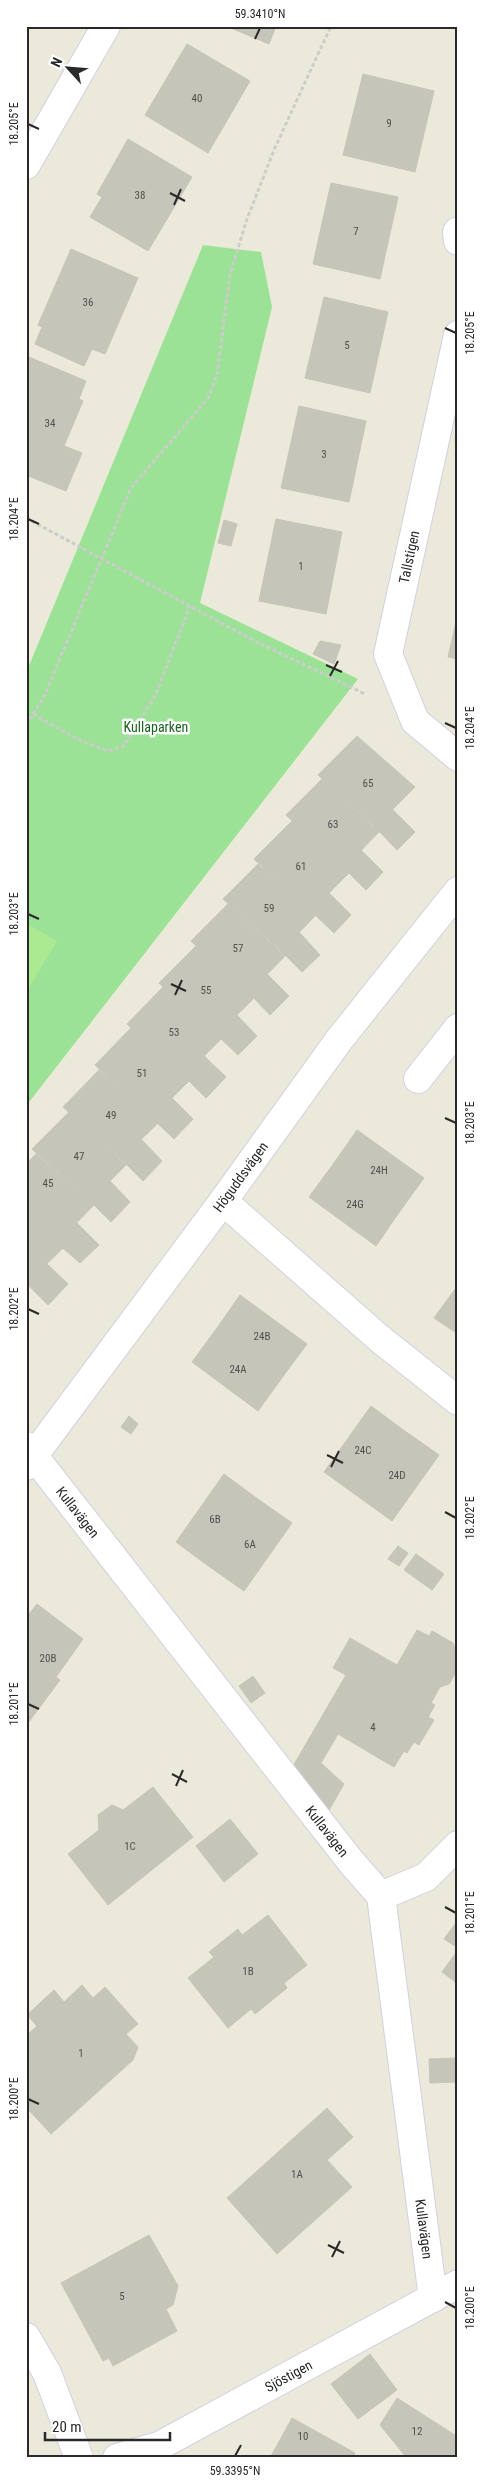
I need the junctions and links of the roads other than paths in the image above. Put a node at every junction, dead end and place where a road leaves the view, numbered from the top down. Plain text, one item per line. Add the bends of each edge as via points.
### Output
1 (106, 26) edge
2 (26, 165) edge
3 (458, 335) edge
4 (458, 757) edge
5 (458, 891) edge
6 (458, 1028) edge
7 (418, 1079) dead end
8 (223, 1201) junction
9 (458, 1401) edge
10 (29, 1456) edge
11 (458, 1845) edge
12 (381, 1896) junction
13 (458, 2284) edge
14 (433, 2298) junction
15 (26, 2337) edge
16 (79, 2458) edge
17 (117, 2458) edge

1 - 2 street
3 - 4 street, Tallstigen via 388,654 415,721
5 - 8 street, Höguddsvägen via 339,1040
6 - 7 street
8 - 9 street via 380,1339
8 - 10 street, Höguddsvägen
10 - 12 street, Kullavägen
11 - 12 street via 426,1877
12 - 14 street, Kullavägen
13 - 14 street, Sjöstigen
14 - 17 street, Sjöstigen via 158,2446
15 - 16 street via 47,2373

